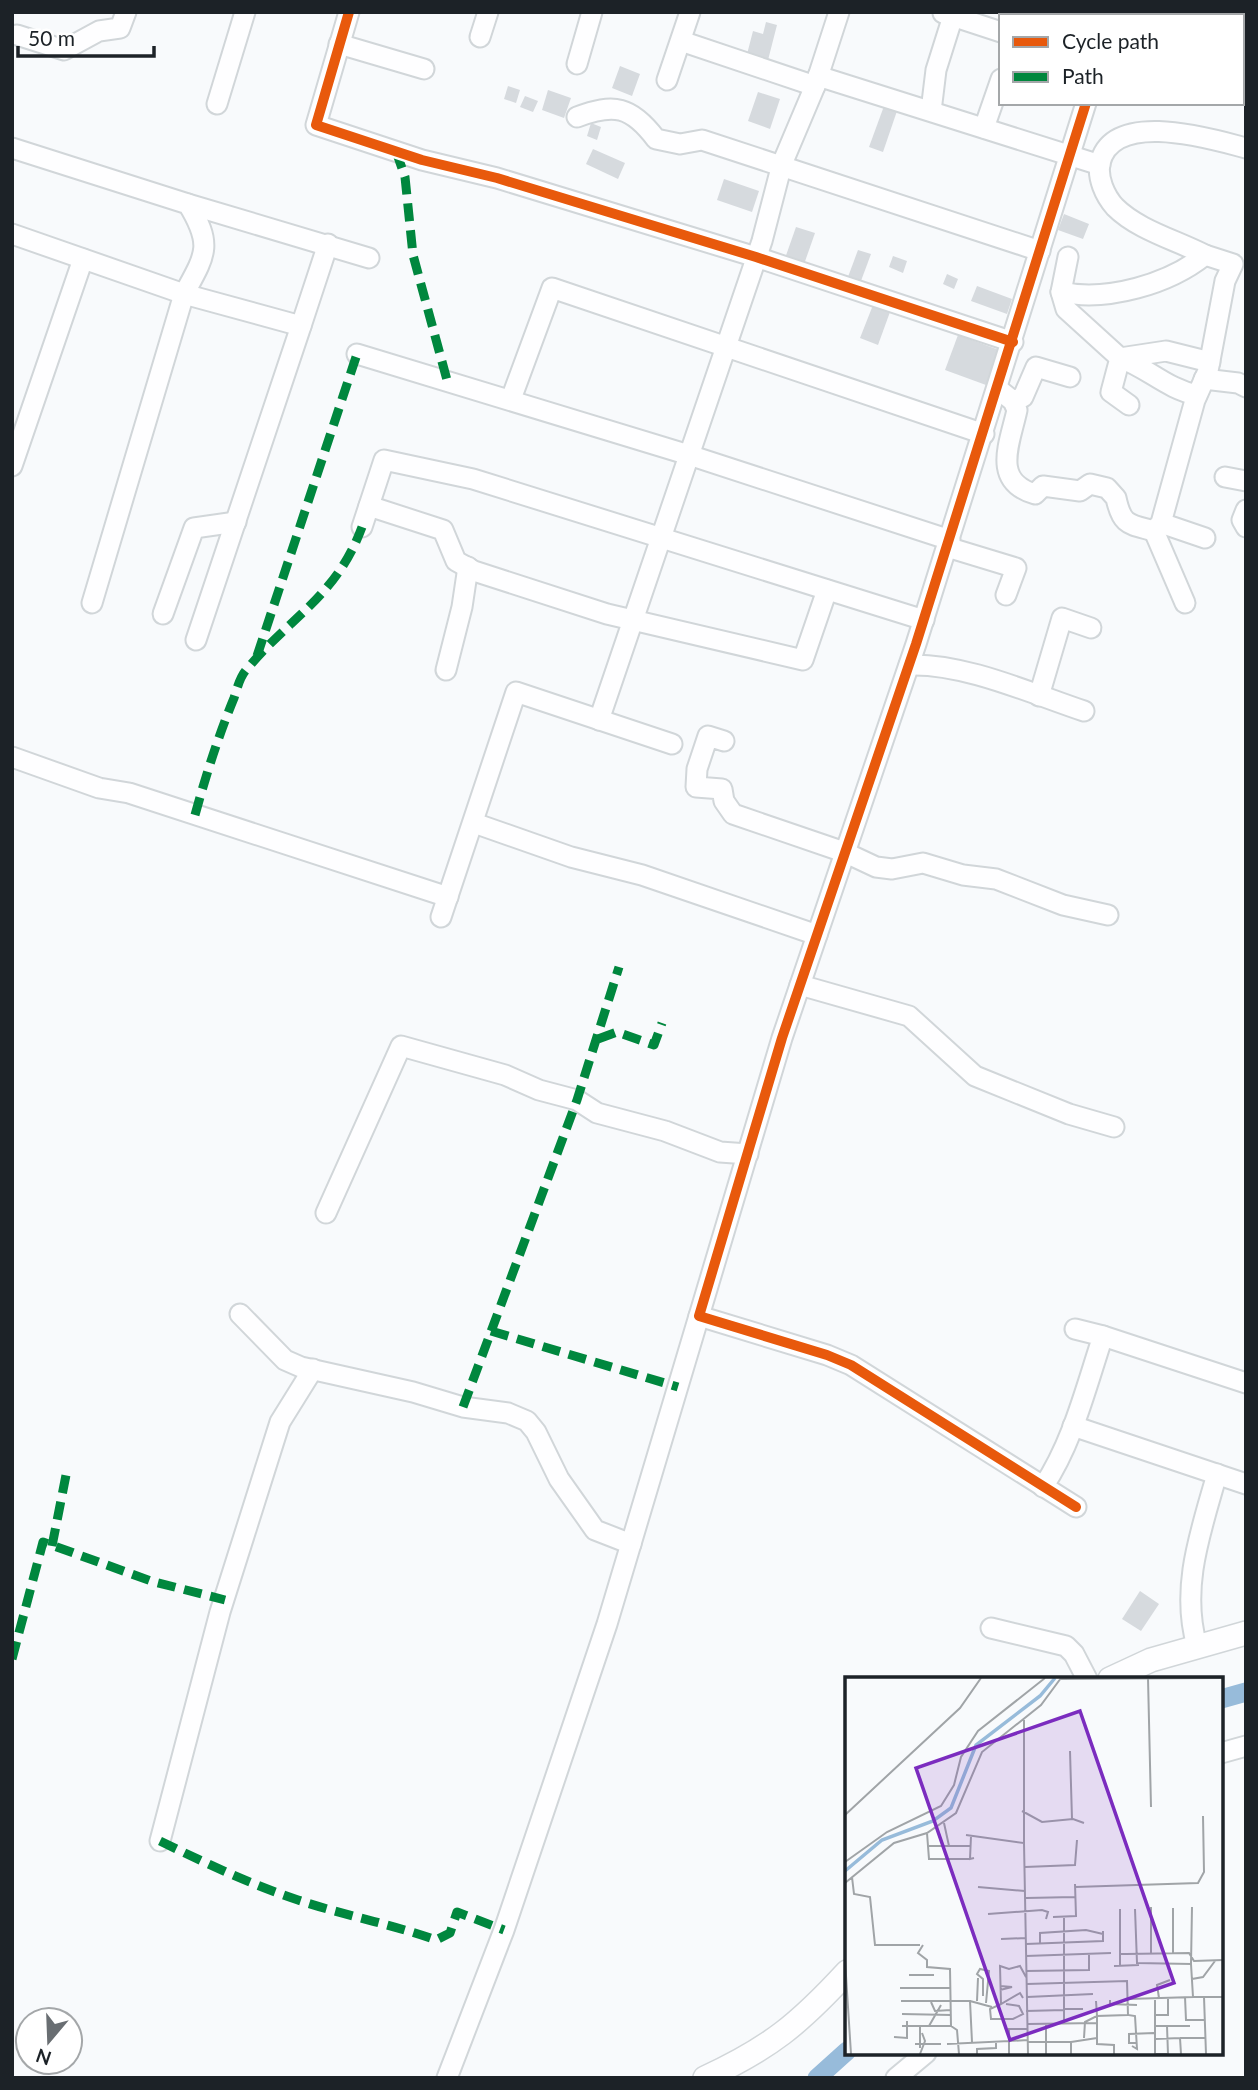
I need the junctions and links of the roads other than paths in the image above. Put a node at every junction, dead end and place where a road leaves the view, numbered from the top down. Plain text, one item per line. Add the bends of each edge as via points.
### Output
1 (126, 12) edge
2 (245, 12) edge
3 (349, 12) edge
4 (488, 12) edge
5 (592, 12) edge
6 (690, 12) edge
7 (839, 12) edge
8 (947, 14) edge
9 (974, 17) edge
10 (999, 31) edge
11 (17, 35) dead end
12 (480, 37) dead end
13 (681, 41) junction
14 (339, 44) junction
15 (577, 64) dead end
16 (424, 69) dead end
17 (667, 80) dead end
18 (817, 81) junction
19 (999, 85) edge
20 (217, 104) dead end
21 (1085, 105) edge
22 (931, 111) junction
23 (577, 117) dead end
24 (984, 128) junction
25 (12, 148) edge
26 (1246, 148) edge
27 (1070, 156) junction
28 (782, 164) junction
29 (1100, 165) junction
30 (188, 204) junction
31 (12, 234) edge
32 (328, 244) junction
33 (1041, 251) junction
34 (1205, 255) junction
35 (756, 257) junction
36 (1068, 257) dead end
37 (369, 258) dead end
38 (83, 259) junction
39 (1239, 265) edge
40 (1061, 292) junction
41 (184, 294) junction
42 (301, 326) junction
43 (1013, 342) junction
44 (725, 348) junction
45 (357, 354) dead end
46 (1120, 358) junction
47 (1070, 377) dead end
48 (1204, 379) junction
49 (1246, 387) edge
50 (1005, 395) junction
51 (511, 399) junction
52 (1129, 405) dead end
53 (984, 434) junction
54 (689, 455) junction
55 (12, 466) edge
56 (1225, 477) dead end
57 (1246, 481) edge
58 (369, 506) junction
59 (1246, 510) edge
60 (236, 522) junction
61 (362, 527) dead end
62 (1158, 527) junction
63 (1246, 527) edge
64 (661, 538) junction
65 (1205, 538) dead end
66 (948, 543) junction
67 (468, 567) junction
68 (827, 590) junction
69 (1006, 595) dead end
70 (92, 603) dead end
71 (1185, 603) dead end
72 (163, 614) dead end
73 (633, 618) junction
74 (923, 621) junction
75 (1091, 628) dead end
76 (197, 640) dead end
77 (909, 665) junction
78 (446, 670) dead end
79 (1039, 696) junction
80 (1083, 711) dead end
81 (599, 720) junction
82 (724, 741) dead end
83 (672, 744) dead end
84 (12, 757) edge
85 (474, 823) junction
86 (844, 852) junction
87 (448, 897) junction
88 (1108, 915) dead end
89 (441, 917) dead end
90 (817, 935) junction
91 (800, 985) junction
92 (1114, 1127) dead end
93 (748, 1154) junction
94 (326, 1213) dead end
95 (240, 1314) dead end
96 (699, 1316) junction
97 (1075, 1329) dead end
98 (1103, 1336) junction
99 (313, 1369) junction
100 (1246, 1383) edge
101 (1073, 1426) junction
102 (1217, 1474) junction
103 (1246, 1484) edge
104 (1043, 1487) junction
105 (1076, 1507) dead end
106 (631, 1544) junction
107 (991, 1628) dead end
108 (1246, 1633) edge
109 (1197, 1646) junction
110 (1086, 1677) edge
111 (1115, 1677) edge
112 (1246, 1746) edge
113 (1223, 1752) edge
114 (160, 1841) dead end
115 (845, 1974) edge
116 (924, 2055) edge
117 (447, 2078) edge
118 (705, 2078) edge
119 (896, 2078) edge

1 - 11 street via 120,28 99,31 64,50
2 - 20 street
3 - 14 street
4 - 12 street
5 - 15 street
6 - 13 street
7 - 18 street
8 - 9 street
8 - 22 street
9 - 10 street
13 - 17 street
13 - 18 street
14 - 16 street
14 - 35 street via 316,125
18 - 22 street
18 - 28 street
19 - 24 street
21 - 27 street
22 - 24 street
23 - 28 street via 603,107 623,111 645,125 656,139 680,144 702,141
24 - 27 street
25 - 30 street
26 - 29 street via 1179,133 1138,132 1109,147
27 - 29 street
27 - 33 street
28 - 33 street
28 - 35 street
29 - 34 street via 1101,182 1117,208 1140,225
30 - 32 street
30 - 41 street via 203,229 205,246
31 - 38 street
32 - 37 street
32 - 42 street
33 - 43 street
34 - 39 street
34 - 40 street via 1167,278 1138,286 1079,296
35 - 43 street
35 - 44 street
36 - 40 street
38 - 41 street
38 - 55 street
39 - 48 street via 1226,281
40 - 46 street via 1066,309
41 - 42 street
41 - 70 street
42 - 60 street
43 - 50 street
44 - 51 street via 552,288
44 - 53 street
44 - 54 street
45 - 51 street
46 - 48 street via 1166,351
46 - 48 street via 1179,392
46 - 52 street via 1111,392
47 - 50 street via 1036,367 1023,397
48 - 49 street
48 - 62 street
50 - 53 street
50 - 62 street via 1017,410 1006,457 1016,486 1035,494 1043,486 1080,491 1098,485 1116,498 1126,523
51 - 54 street
53 - 66 street
54 - 64 street
54 - 66 street
56 - 57 street
58 - 61 street
58 - 64 street via 384,460 472,479
58 - 67 street via 443,530 456,561
59 - 63 street via 1242,520
60 - 72 street via 194,528
60 - 76 street
62 - 65 street
62 - 71 street
64 - 68 street
64 - 73 street
66 - 69 street via 1016,569
66 - 74 street
67 - 73 street via 607,614
67 - 78 street
68 - 73 street via 803,660
68 - 74 street
73 - 81 street
74 - 77 street
75 - 79 street via 1062,618
77 - 79 street via 932,664
77 - 86 street
79 - 80 street
81 - 83 street
81 - 85 street via 516,692
82 - 86 street via 708,736 696,788 722,789 733,814
84 - 87 street
85 - 87 street
85 - 90 street
86 - 88 street via 876,867 923,863 979,875 1063,905
86 - 90 street
87 - 89 street
90 - 91 street
91 - 92 street via 909,1016 975,1076
91 - 93 street
93 - 94 street via 720,1152 665,1130 597,1113 577,1100 505,1075 401,1046
93 - 96 street
95 - 99 street via 285,1360
96 - 104 street via 851,1365
96 - 106 street
97 - 98 street
98 - 100 street
98 - 101 street
99 - 106 street via 527,1421 559,1479 595,1530
99 - 114 street via 280,1422 220,1612
101 - 102 street
101 - 104 street
102 - 103 street
102 - 109 street via 1191,1576 1191,1624
104 - 105 street
106 - 117 street via 504,1930
107 - 110 street via 1066,1646
108 - 109 street
109 - 111 street
112 - 113 street
115 - 118 street via 772,2044
116 - 119 street

